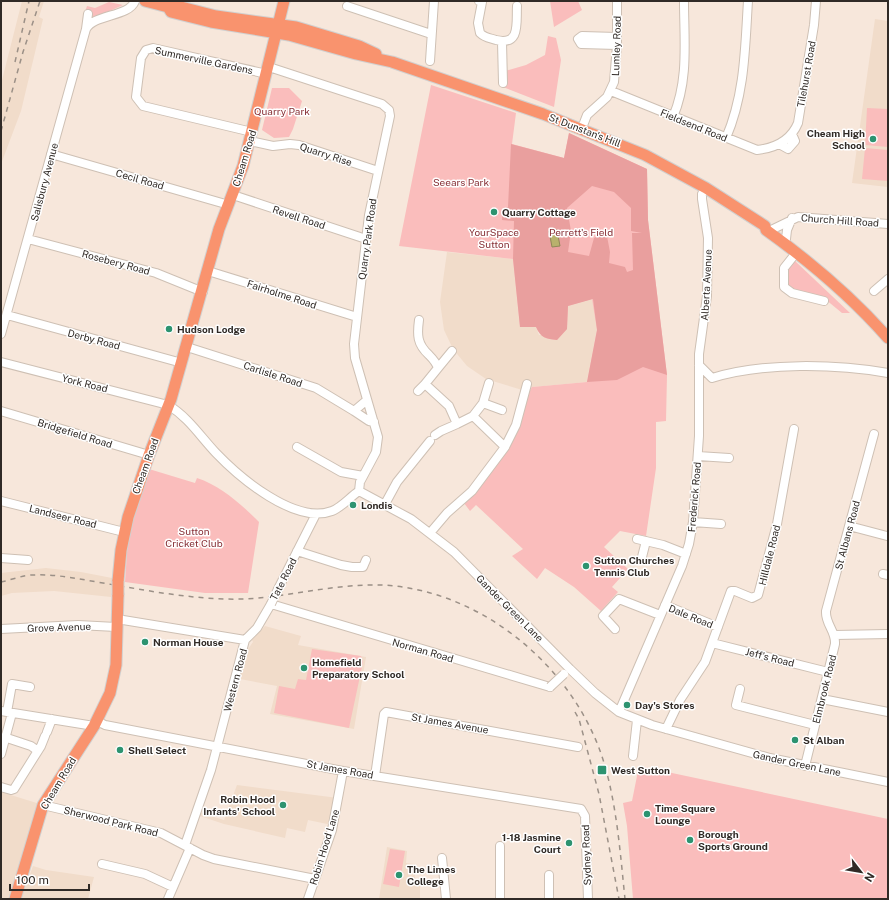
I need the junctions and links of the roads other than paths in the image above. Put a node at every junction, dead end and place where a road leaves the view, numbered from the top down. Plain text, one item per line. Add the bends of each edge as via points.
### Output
1 (135, 1) edge
2 (145, 1) edge
3 (284, 1) edge
4 (434, 1) edge
5 (479, 1) edge
6 (617, 1) edge
7 (684, 1) edge
8 (748, 1) edge
9 (816, 1) edge
10 (347, 6) dead end
11 (517, 6) dead end
12 (88, 14) dead end
13 (277, 28) junction
14 (86, 30) junction
15 (431, 34) junction
16 (502, 42) junction
17 (430, 60) dead end
18 (265, 71) junction
19 (502, 83) dead end
20 (611, 91) junction
21 (673, 117) junction
22 (582, 128) junction
23 (792, 134) junction
24 (251, 137) junction
25 (726, 138) junction
26 (779, 144) junction
27 (51, 154) junction
28 (378, 171) junction
29 (706, 188) junction
30 (231, 200) junction
31 (793, 218) junction
32 (888, 224) edge
33 (769, 229) junction
34 (366, 238) junction
35 (28, 239) junction
36 (786, 239) junction
37 (796, 253) junction
38 (815, 265) junction
39 (208, 271) junction
40 (888, 279) edge
41 (874, 291) dead end
42 (203, 292) junction
43 (824, 301) dead end
44 (7, 315) junction
45 (357, 317) junction
46 (419, 322) dead end
47 (1, 334) edge
48 (888, 338) edge
49 (187, 347) junction
50 (452, 351) dead end
51 (1, 362) edge
52 (182, 363) junction
53 (699, 365) junction
54 (438, 368) junction
55 (888, 373) edge
56 (712, 378) junction
57 (489, 383) dead end
58 (425, 384) junction
59 (527, 384) dead end
60 (699, 387) junction
61 (418, 391) dead end
62 (367, 400) junction
63 (483, 403) junction
64 (168, 405) junction
65 (502, 410) dead end
66 (1, 411) edge
67 (354, 411) junction
68 (473, 416) junction
69 (374, 422) junction
70 (457, 424) junction
71 (794, 429) dead end
72 (874, 434) dead end
73 (297, 447) dead end
74 (505, 447) junction
75 (148, 455) junction
76 (698, 456) junction
77 (729, 458) dead end
78 (363, 476) junction
79 (359, 491) junction
80 (1, 501) edge
81 (385, 504) junction
82 (316, 514) junction
83 (693, 522) junction
84 (721, 524) dead end
85 (849, 526) junction
86 (124, 532) junction
87 (430, 533) junction
88 (887, 536) edge
89 (637, 539) dead end
90 (646, 541) junction
91 (297, 551) junction
92 (686, 554) junction
93 (642, 557) dead end
94 (1, 558) edge
95 (28, 560) dead end
96 (366, 560) dead end
97 (271, 604) junction
98 (665, 605) junction
99 (660, 616) junction
100 (116, 623) junction
101 (718, 627) junction
102 (1, 629) edge
103 (615, 629) dead end
104 (888, 634) edge
105 (835, 635) junction
106 (245, 640) junction
107 (712, 643) junction
108 (567, 672) junction
109 (828, 672) junction
110 (30, 687) dead end
111 (740, 689) dead end
112 (822, 699) junction
113 (764, 704) dead end
114 (7, 712) edge
115 (619, 712) junction
116 (762, 712) junction
117 (888, 712) edge
118 (52, 719) junction
119 (637, 720) junction
120 (96, 724) junction
121 (815, 725) junction
122 (666, 729) junction
123 (4, 737) junction
124 (217, 747) junction
125 (578, 747) dead end
126 (38, 751) junction
127 (1, 754) edge
128 (633, 756) dead end
129 (805, 766) junction
130 (343, 771) junction
131 (375, 776) junction
132 (888, 782) edge
133 (1, 787) edge
134 (43, 805) junction
135 (583, 811) joint
136 (500, 846) dead end
137 (188, 847) junction
138 (442, 858) dead end
139 (102, 864) dead end
140 (549, 875) dead end
141 (315, 879) junction
142 (173, 887) junction
143 (15, 897) edge
144 (168, 899) edge
145 (308, 899) edge
146 (446, 899) edge
147 (500, 899) edge
148 (549, 899) edge
149 (588, 899) edge

1 - 14 street via 130,8 92,23
2 - 13 highway, St Dunstan's Hill via 168,7 171,12 211,22
3 - 13 highway, Cheam Road
4 - 15 street
5 - 16 street via 482,2 478,23 480,33
6 - 20 street, Lumley Road via 616,74
7 - 21 street via 684,77
8 - 25 street via 741,93
9 - 23 street, Tilehurst Road via 798,122
10 - 15 street
11 - 16 street via 516,33 511,39
12 - 14 street, Salisbury Avenue
13 - 18 highway, Cheam Road
13 - 22 highway, St Dunstan's Hill via 356,54 392,62
14 - 27 street, Salisbury Avenue
15 - 17 street
16 - 19 street
18 - 24 highway, Cheam Road
18 - 24 street, Summerville Gardens via 153,48 146,50 141,58 136,96 143,106
18 - 28 street, Quarry Park Road via 388,107 390,116
20 - 21 street, Fieldsend Road
20 - 22 street, Lumley Road via 587,115
21 - 25 street, Fieldsend Road
22 - 29 highway, St Dunstan's Hill via 645,155
23 - 26 street, Fieldsend Road
23 - 26 street, Fieldsend Road via 795,141 788,149
24 - 28 street, Quarry Rise via 273,146 299,145
24 - 30 highway, Cheam Road
25 - 26 street, Fieldsend Road via 757,150
27 - 30 street, Cecil Road
27 - 35 street, Salisbury Avenue
28 - 34 street, Quarry Park Road
29 - 33 highway, St Dunstan's Hill
29 - 53 street, Alberta Avenue via 702,199 708,238 707,296
30 - 34 street, Revell Road
30 - 39 highway, Cheam Road via 219,229
31 - 32 street, Church Hill Road
31 - 33 street, Church Hill Road
31 - 36 street, Church Hill Road
33 - 36 highway, St Dunstan's Hill
33 - 37 highway, St Dunstan's Hill
34 - 45 street, Quarry Park Road
35 - 42 street, Rosebery Road via 149,271
35 - 44 street, Salisbury Avenue
36 - 38 highway, St Dunstan's Hill
37 - 38 highway, St Dunstan's Hill
37 - 43 street via 784,268 784,287 792,293
38 - 48 highway, St Dunstan's Hill
39 - 42 highway, Cheam Road
39 - 45 street, Fairholme Road
40 - 41 street
42 - 49 highway, Cheam Road
44 - 47 street, Salisbury Avenue
44 - 52 street, Derby Road
45 - 62 street, Quarry Park Road via 354,350
46 - 54 street via 420,346
49 - 52 highway, Cheam Road
49 - 67 street, Carlisle Road via 320,390
50 - 54 street
51 - 64 street, York Road
52 - 64 highway, Cheam Road
53 - 56 street
53 - 60 street, Frederick Road
54 - 58 street
55 - 56 street via 840,367 771,368 734,372
56 - 60 street
57 - 63 street
58 - 61 street
58 - 70 street via 449,406
59 - 74 street via 516,425
60 - 76 street, Frederick Road
62 - 67 street
62 - 69 street, Quarry Park Road
63 - 65 street
63 - 68 street
64 - 75 highway, Cheam Road
64 - 82 street via 183,415 215,452 246,480 284,505
66 - 75 street, Bridgefield Road
67 - 69 street, Carlisle Road
68 - 70 street
68 - 74 street
69 - 78 street, Quarry Park Road via 378,444
70 - 81 street via 441,431 433,438 397,482
71 - 101 street, Hilldale Road via 781,505 758,595 752,598 731,591
72 - 85 street, St Albans Road
73 - 78 street via 341,472
74 - 87 street via 472,491 447,513
75 - 86 highway, Cheam Road
76 - 77 street
76 - 83 street, Frederick Road
78 - 79 street, Quarry Park Road
79 - 81 street, Gander Green Lane
79 - 82 street via 332,510
80 - 86 street, Landseer Road
81 - 87 street, Gander Green Lane
82 - 91 street, Tate Road
83 - 84 street
83 - 92 street, Frederick Road
85 - 88 street
85 - 105 street, St Albans Road via 825,617
86 - 100 highway, Cheam Road, bridge
87 - 108 street, Gander Green Lane via 454,552
89 - 90 street
90 - 92 street
90 - 93 street
91 - 96 street via 352,567 363,567
91 - 97 street, Tate Road, bridge
92 - 98 street, Frederick Road
94 - 95 street
97 - 106 street, Tate Road via 257,628
97 - 108 street, Norman Road, bridge via 550,687
98 - 99 street, Frederick Road
98 - 101 street, Dale Road
99 - 103 street via 619,599 603,616
99 - 115 street, Frederick Road
100 - 102 street, Grove Avenue
100 - 106 street, Western Road
100 - 120 highway, Cheam Road via 114,672 110,694
101 - 107 street, Hilldale Road
104 - 105 street
105 - 109 street, Elmbrook Road
106 - 124 street, Western Road
107 - 109 street, Jeff's Road
107 - 122 street, Hilldale Road via 705,662 680,700
108 - 115 street, Gander Green Lane
109 - 112 street, Elmbrook Road
110 - 114 street via 11,681
111 - 116 street via 736,705
112 - 117 street
112 - 121 street, Elmbrook Road
113 - 116 street
114 - 118 street, St James Road
114 - 123 street
115 - 119 street, Gander Green Lane
116 - 121 street
118 - 120 street, St James Road
118 - 126 street
119 - 122 street, Gander Green Lane
119 - 128 street
120 - 124 street, St James Road
120 - 134 highway, Cheam Road
121 - 129 street, Elmbrook Road
122 - 129 street, Gander Green Lane
123 - 126 street
123 - 127 street
124 - 130 street, St James Road
124 - 137 street, Western Road
125 - 131 street, St James Avenue via 386,712
126 - 133 street via 14,789
129 - 132 street, Gander Green Lane
130 - 131 street, St James Road
130 - 141 street, Robin Hood Lane via 336,814
131 - 135 street, St James Road
134 - 137 street, Sherwood Park Road via 161,833
134 - 143 highway, Cheam Road
135 - 149 street, Sydney Road
136 - 147 street
137 - 141 street, Sherwood Park Road via 214,859
137 - 142 street, Western Road
138 - 146 street
139 - 142 street via 145,874
140 - 148 street
141 - 145 street, Robin Hood Lane
142 - 144 street, Western Road

